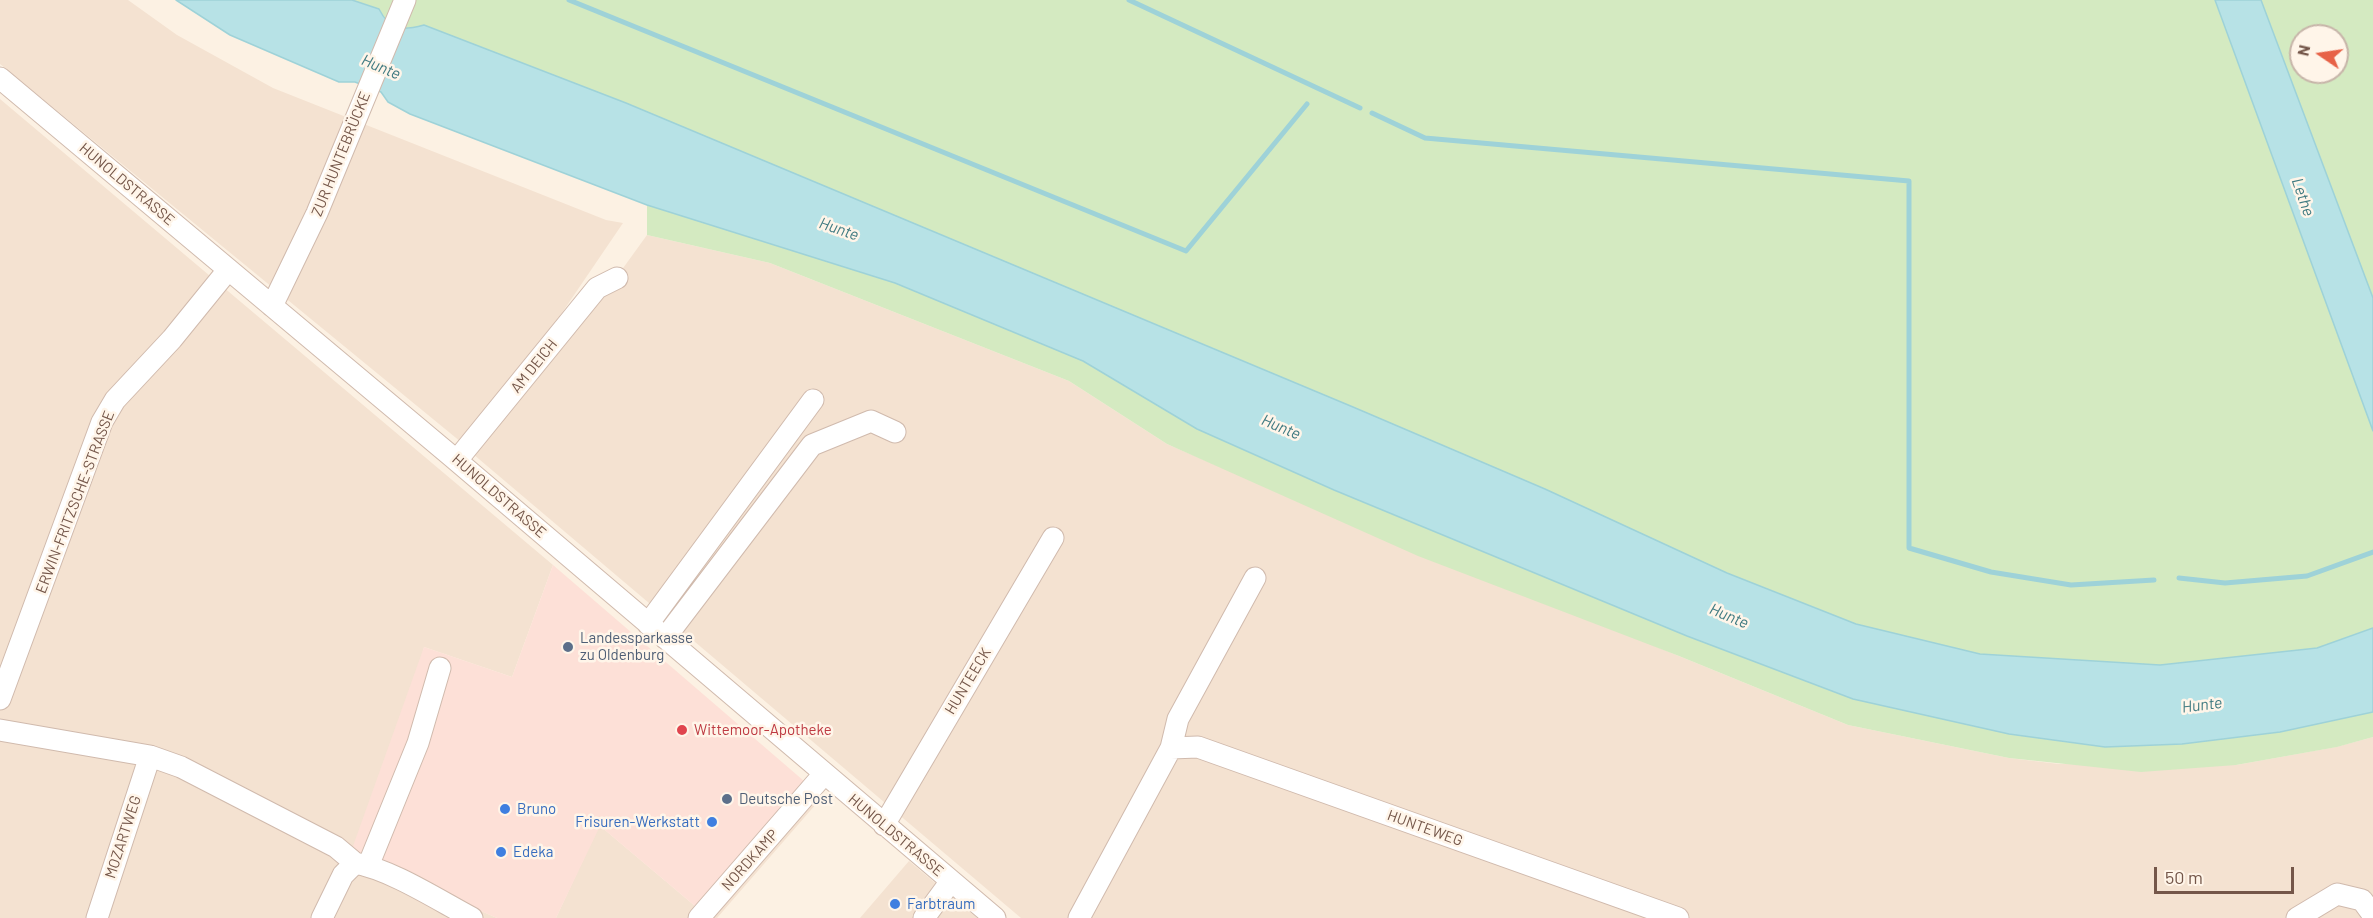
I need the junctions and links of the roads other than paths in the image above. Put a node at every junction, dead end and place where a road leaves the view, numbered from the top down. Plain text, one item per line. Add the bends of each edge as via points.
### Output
1 (403, 3) edge
2 (0, 78) edge
3 (228, 270) junction
4 (617, 278) dead end
5 (272, 306) junction
6 (813, 400) dead end
7 (895, 432) dead end
8 (457, 460) junction
9 (1053, 538) dead end
10 (1255, 578) dead end
11 (648, 624) junction
12 (665, 638) junction
13 (440, 668) dead end
14 (0, 699) edge
15 (0, 730) edge
16 (1171, 748) junction
17 (150, 756) junction
18 (824, 774) junction
19 (884, 825) junction
20 (361, 864) junction
21 (951, 881) junction
22 (2373, 915) edge
23 (97, 918) edge
24 (322, 918) edge
25 (472, 918) edge
26 (699, 918) edge
27 (924, 918) edge
28 (995, 918) edge
29 (1079, 918) edge
30 (1678, 918) edge
31 (2297, 918) edge

1 - 5 street, ZUR HUNTEBRÜCKE via 317,213
2 - 3 street, HUNOLDSTRASSE
3 - 5 street, HUNOLDSTRASSE
3 - 14 street, ERWIN-FRITZSCHE-STRASSE via 172,339 115,400 102,422
4 - 8 street, AM DEICH via 597,288
5 - 8 street, HUNOLDSTRASSE
6 - 11 street
7 - 12 street via 871,421 812,445
8 - 11 street, HUNOLDSTRASSE
9 - 19 street, HUNTEECK
10 - 16 street via 1178,719
11 - 12 street, HUNOLDSTRASSE
12 - 18 street, HUNOLDSTRASSE
13 - 20 street via 418,743
15 - 17 street
16 - 29 street
16 - 30 street, HUNTEWEG via 1198,747
17 - 20 street via 254,803
17 - 23 street, MOZARTWEG
18 - 19 street, HUNOLDSTRASSE
18 - 26 street, NORDKAMP
19 - 21 street, HUNOLDSTRASSE
20 - 24 street via 344,875
20 - 25 street
21 - 27 street
21 - 28 street, HUNOLDSTRASSE
22 - 31 street via 2362,900 2337,894

